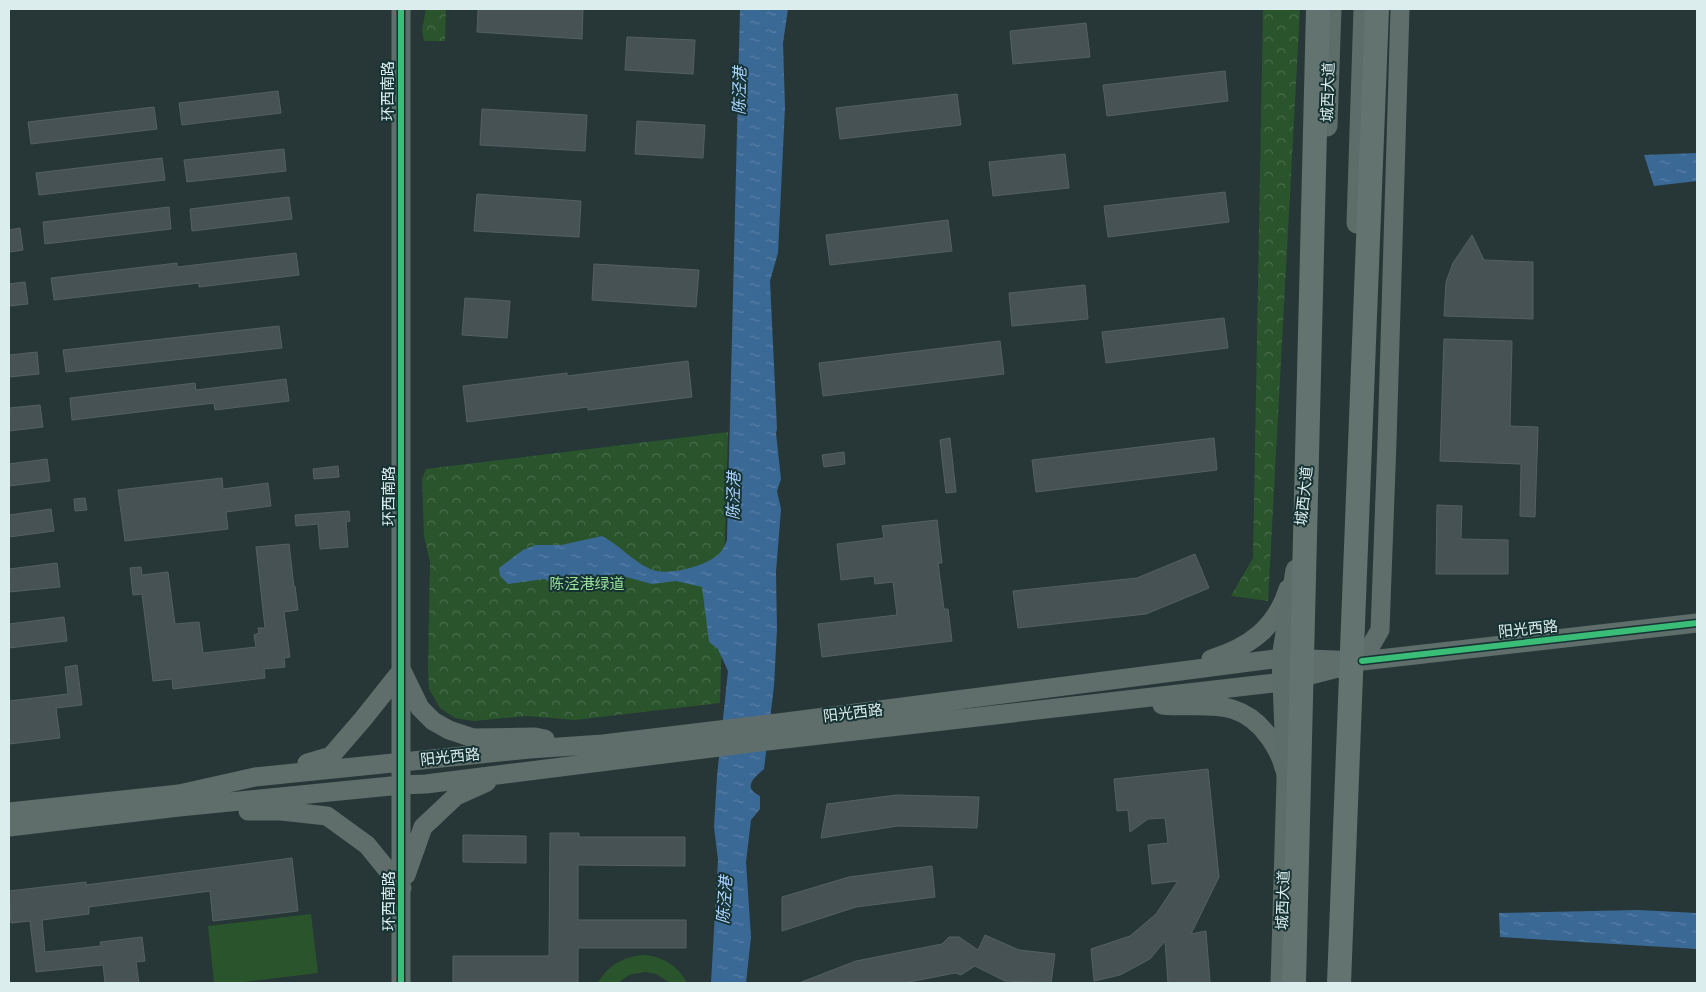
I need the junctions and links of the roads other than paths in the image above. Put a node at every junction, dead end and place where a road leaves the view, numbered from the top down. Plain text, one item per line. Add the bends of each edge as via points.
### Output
1 (401, 9) edge
2 (1318, 9) edge
3 (1331, 9) edge
4 (1364, 9) edge
5 (1377, 9) edge
6 (1400, 9) edge
7 (1298, 556) junction
8 (1697, 623) edge
9 (1282, 658) junction
10 (1362, 661) junction
11 (402, 670) junction
12 (1169, 672) junction
13 (1283, 682) junction
14 (1109, 701) junction
15 (777, 731) junction
16 (710, 739) junction
17 (570, 746) junction
18 (401, 762) junction
19 (502, 775) junction
20 (255, 777) junction
21 (1287, 780) junction
22 (401, 785) junction
23 (212, 804) junction
24 (9, 812) edge
25 (9, 827) edge
26 (402, 888) junction
27 (401, 983) edge
28 (1280, 983) edge
29 (1294, 983) edge
30 (1339, 983) edge
31 (1347, 983) edge

1 - 11 main road, 环西南路
2 - 29 highway
3 - 7 main road, 城西大道 via 1316,388
4 - 10 main road via 1346,564
5 - 30 highway
6 - 10 main road via 1380,630
7 - 9 main road, 城西大道
7 - 12 main road via 1283,604 1261,634 1230,653
8 - 10 main road, 阳光西路
9 - 10 main road, 阳光西路
9 - 12 main road, 阳光西路
9 - 13 main road, 城西大道
10 - 13 main road
10 - 31 main road
11 - 17 main road via 420,708 449,730 473,738 536,737
11 - 18 main road, 环西南路
11 - 20 main road via 332,756
12 - 15 main road, 阳光西路
13 - 14 main road
13 - 21 main road, 城西大道
14 - 15 main road
14 - 21 main road via 1232,708 1251,718 1264,730 1281,755
15 - 16 main road, 阳光西路
16 - 17 main road, 阳光西路
16 - 19 main road, 阳光西路
17 - 18 main road, 阳光西路
18 - 20 main road, 阳光西路
18 - 22 main road, 环西南路
19 - 22 main road, 阳光西路
19 - 26 main road via 456,796 423,826
20 - 24 main road, 阳光西路 via 179,794
21 - 28 main road, 城西大道
22 - 23 main road, 阳光西路
22 - 26 main road, 环西南路
23 - 25 main road, 阳光西路
23 - 26 main road via 250,811 327,816 367,845
26 - 27 main road, 环西南路

